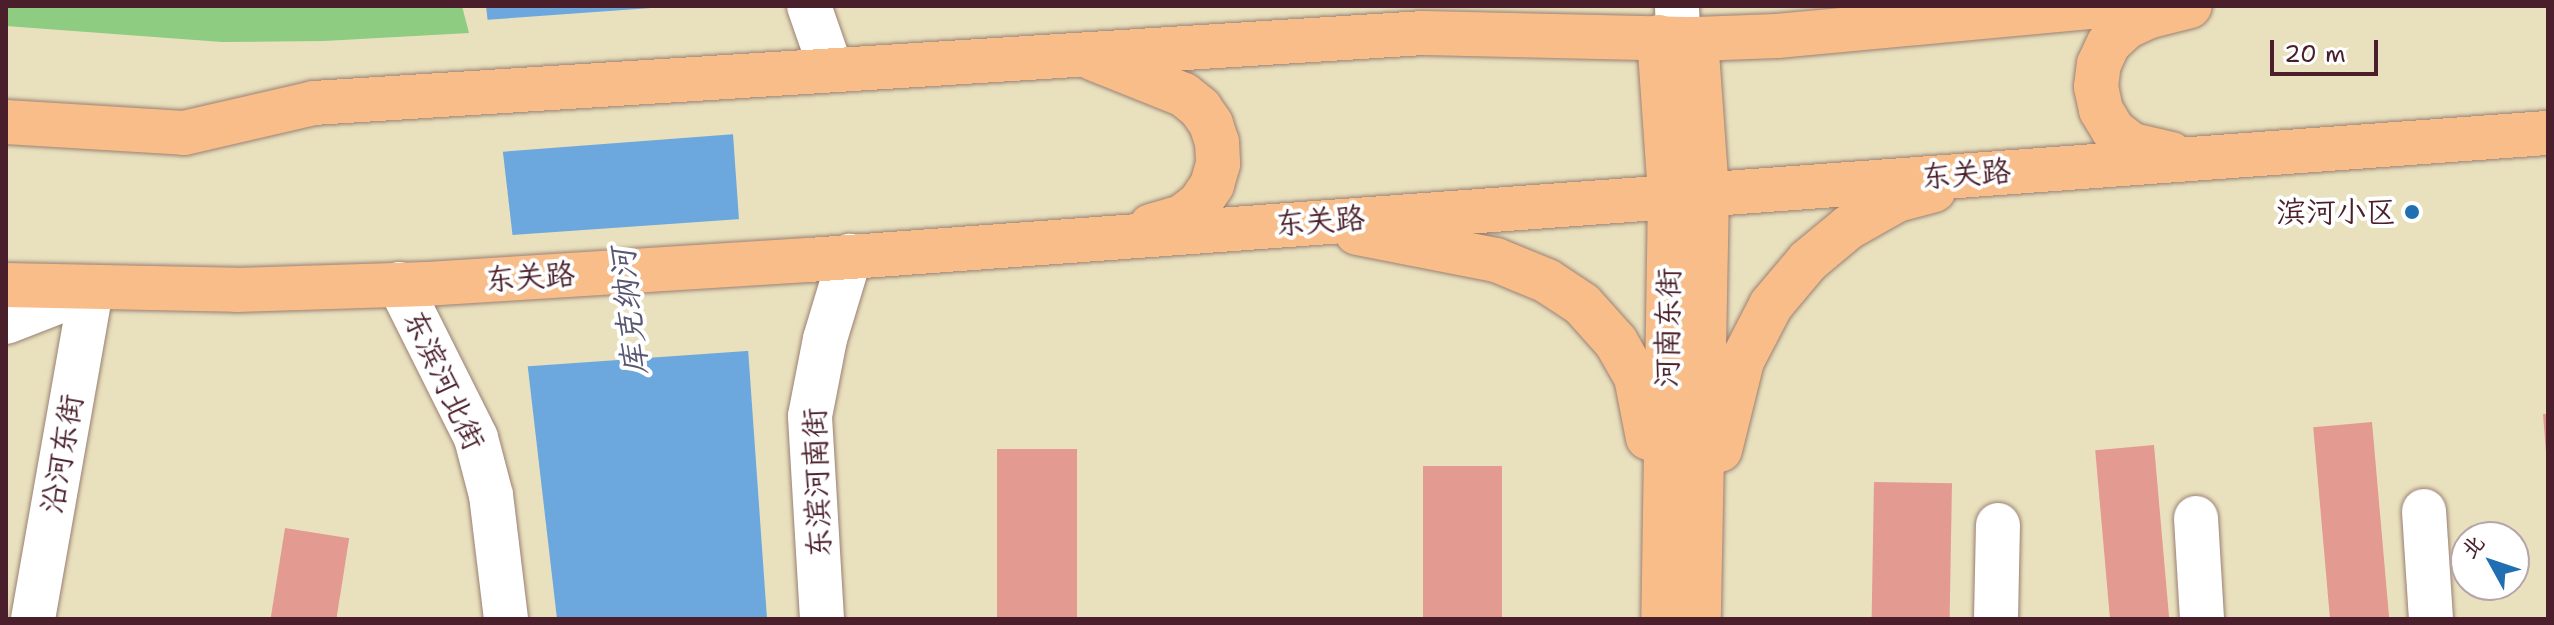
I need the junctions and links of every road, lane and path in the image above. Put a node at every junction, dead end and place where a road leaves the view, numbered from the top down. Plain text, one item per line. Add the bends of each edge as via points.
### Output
1 (809, 6) edge
2 (1476, 6) edge
3 (2095, 6) edge
4 (2103, 6) edge
5 (2190, 6) edge
6 (2008, 10) edge
7 (1678, 30) edge
8 (1424, 33) junction
9 (1082, 54) junction
10 (831, 69) junction
11 (6, 122) edge
12 (2548, 133) edge
13 (2208, 158) junction
14 (2002, 172) junction
15 (1689, 193) junction
16 (1304, 222) junction
17 (1114, 236) junction
18 (830, 258) junction
19 (412, 284) junction
20 (6, 285) edge
21 (91, 289) junction
22 (6, 322) edge
23 (2424, 511) dead end
24 (2196, 518) dead end
25 (1683, 525) junction
26 (1998, 525) dead end
27 (33, 619) edge
28 (506, 619) edge
29 (822, 619) edge
30 (1663, 619) edge
31 (1699, 619) edge
32 (1996, 619) edge
33 (2202, 619) edge
34 (2431, 619) edge

1 - 10 street
2 - 8 main road
3 - 4 main road
3 - 6 main road
5 - 13 main road via 2126,27 2109,43 2096,87 2113,130 2132,145 2154,153
6 - 7 main road via 1777,36
7 - 8 main road
7 - 15 main road, 河南东街
8 - 9 main road
9 - 10 main road
9 - 17 main road via 1184,95 1200,108 1217,142 1218,164 1200,203 1182,217
10 - 11 main road via 314,103 184,133
12 - 13 main road, 东关路
13 - 14 main road, 东关路
14 - 15 main road, 东关路
14 - 25 main road via 1897,200 1849,227 1808,261 1771,305 1742,361
15 - 16 main road, 东关路
15 - 25 main road, 河南东街
16 - 17 main road, 东关路
16 - 25 main road via 1496,260 1547,281 1582,304 1616,342 1636,377
17 - 18 main road, 东关路
18 - 19 main road, 东关路
18 - 29 street, 东滨河南街 via 825,339 810,416
19 - 21 main road, 东关路
19 - 28 street, 东滨河北街 via 476,438 491,495
20 - 21 main road, 东关路
21 - 22 street, 东关路
21 - 27 street, 沿河东街
23 - 34 street
24 - 33 street
25 - 30 main road, 河南东街
25 - 31 main road, 河南东街
26 - 32 street

